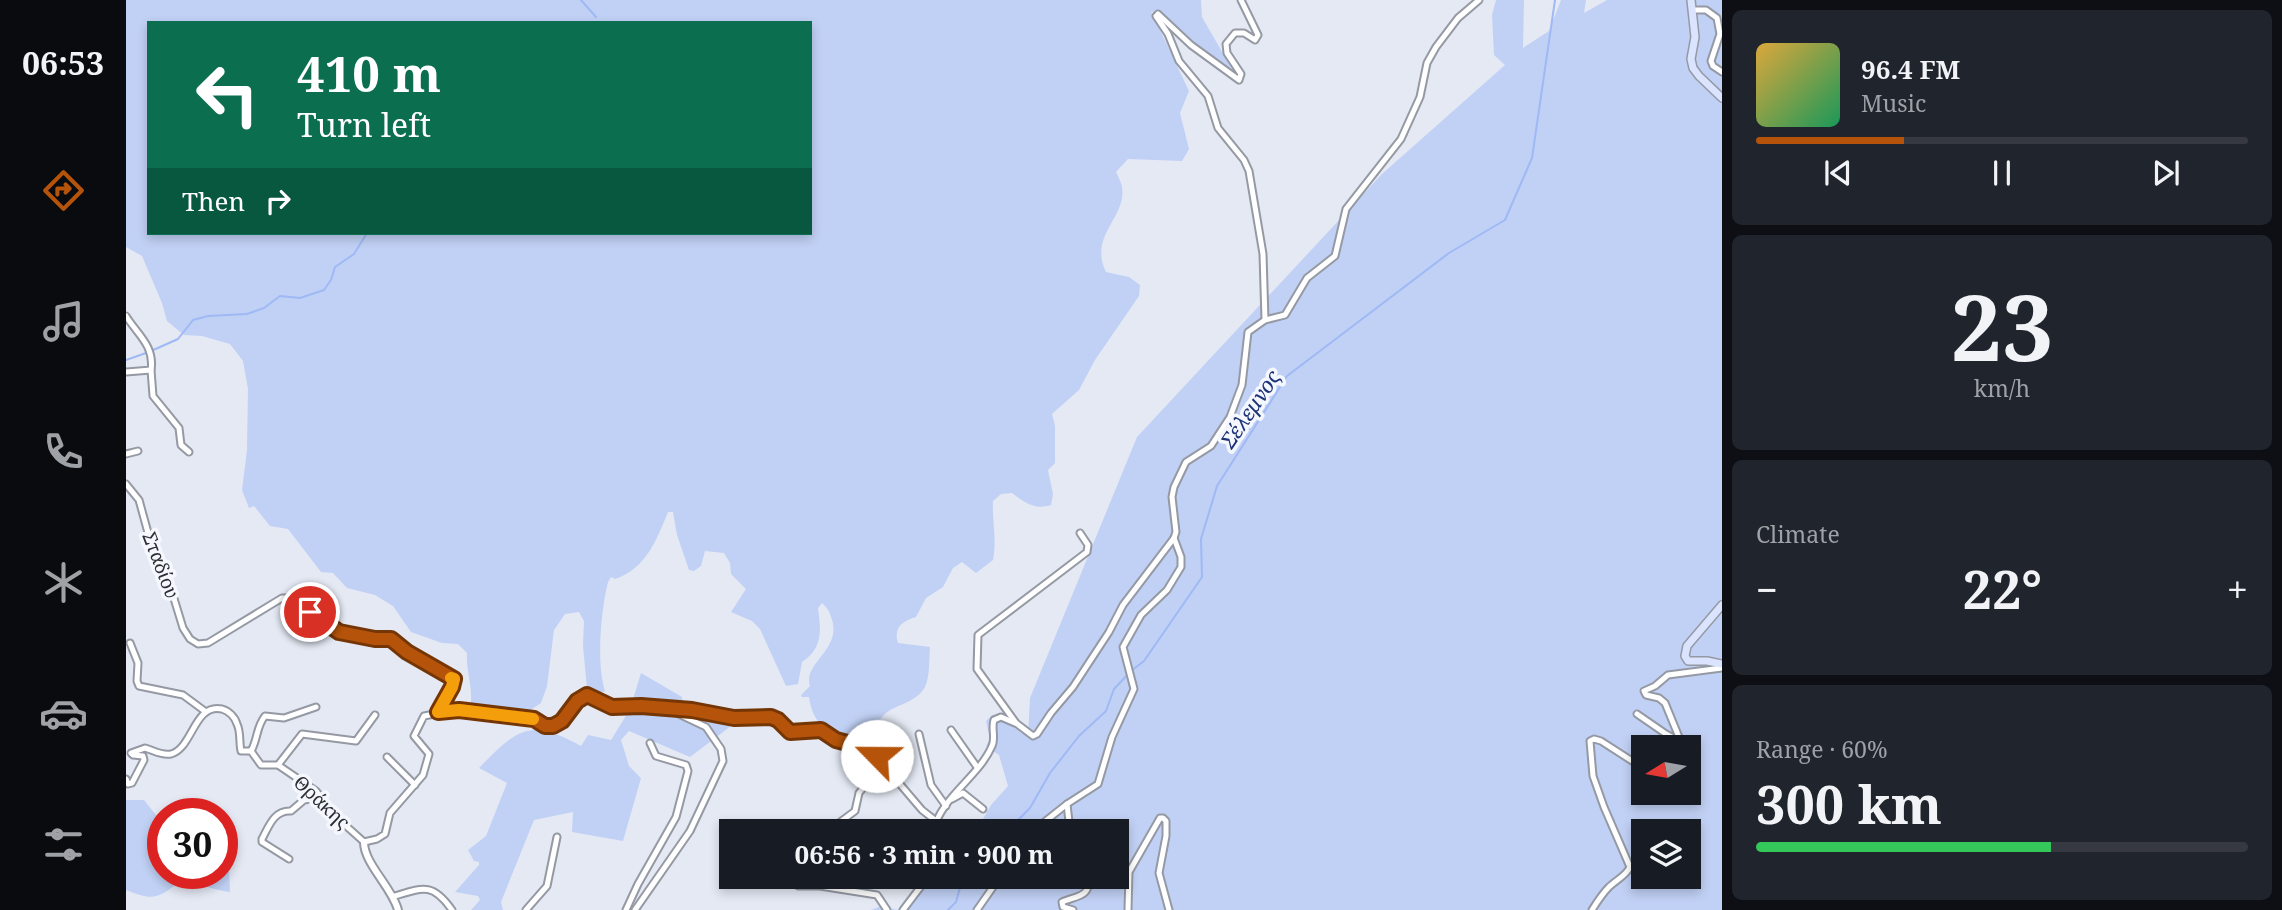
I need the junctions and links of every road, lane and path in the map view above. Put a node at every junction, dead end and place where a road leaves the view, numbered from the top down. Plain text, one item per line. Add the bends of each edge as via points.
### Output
1 (1241, 0) edge
2 (1479, 0) edge
3 (1691, 0) edge
4 (1692, 10) junction
5 (1722, 72) edge
6 (1722, 97) edge
7 (126, 316) edge
8 (1265, 320) junction
9 (151, 370) junction
10 (126, 372) edge
11 (138, 451) dead end
12 (189, 452) dead end
13 (126, 454) edge
14 (126, 484) edge
15 (1080, 533) dead end
16 (1174, 538) junction
17 (1722, 605) edge
18 (130, 643) dead end
19 (1722, 666) edge
20 (316, 707) dead end
21 (667, 709) junction
22 (206, 712) junction
23 (438, 712) junction
24 (1637, 714) dead end
25 (375, 715) dead end
26 (1016, 723) junction
27 (950, 730) dead end
28 (919, 734) dead end
29 (1668, 735) edge
30 (1678, 735) edge
31 (650, 743) dead end
32 (251, 751) junction
33 (387, 757) dead end
34 (1631, 760) edge
35 (881, 764) junction
36 (278, 765) junction
37 (977, 767) junction
38 (126, 779) edge
39 (415, 785) junction
40 (321, 797) junction
41 (948, 803) junction
42 (1067, 804) junction
43 (983, 809) dead end
44 (844, 819) edge
45 (933, 819) edge
46 (937, 819) edge
47 (1048, 819) edge
48 (1069, 819) edge
49 (557, 837) dead end
50 (364, 842) junction
51 (289, 859) dead end
52 (839, 889) edge
53 (919, 889) edge
54 (992, 889) edge
55 (1087, 889) edge
56 (395, 896) junction
57 (398, 910) edge
58 (452, 910) edge
59 (526, 910) edge
60 (626, 910) edge
61 (635, 910) edge
62 (879, 910) edge
63 (888, 910) edge
64 (903, 910) edge
65 (977, 910) edge
66 (1073, 910) edge
67 (1128, 910) edge
68 (1169, 910) edge
69 (1592, 910) edge

1 - 8 street via 1258,35 1255,40 1235,33 1226,44 1241,74 1239,80 1156,16 1179,61 1208,96 1218,128 1249,171 1263,254
2 - 8 street via 1458,18 1430,56 1420,97 1401,139 1345,211 1335,256 1307,278 1285,315
3 - 4 main road
4 - 5 street via 1706,10 1717,18 1720,34 1711,61
4 - 6 main road via 1693,68
7 - 9 street via 147,342
8 - 16 street via 1248,332 1242,385 1225,427 1211,446 1186,462 1174,487
9 - 10 street
9 - 12 street via 153,396 179,428 181,445
11 - 13 street
14 - 23 street, Σταδίου via 139,500 185,632 198,644 208,643 288,597 335,630 391,639 454,679
15 - 26 street via 1087,552 979,634 976,669
16 - 26 street via 1037,734 1030,736
16 - 42 street via 1181,567 1167,590 1141,615 1123,647 1134,689 1100,778 1093,788
17 - 19 main road via 1686,646 1685,656 1690,662
18 - 22 street via 138,663 139,686 183,695
19 - 30 street via 1668,675 1644,690 1665,703
20 - 32 street via 284,718 265,715
21 - 23 street via 612,707 585,695 553,726 534,719 459,710
21 - 35 street via 734,718 771,717 793,733 821,730 836,740 866,747
21 - 61 street via 706,727 723,759 690,831
22 - 32 street via 219,709 229,713 238,726 241,751
22 - 38 street via 175,752 160,754 145,748 131,753 144,760 132,783
23 - 39 street via 424,716 414,733 430,756
24 - 29 street
25 - 36 street, Θράκης via 356,741 302,734
26 - 37 street via 1001,717 994,720 993,745
27 - 37 street
28 - 41 street via 931,785
31 - 60 street via 656,756 686,765 688,771 676,817
32 - 36 street via 261,765
33 - 39 street
34 - 69 street via 1601,740 1591,740 1593,776 1630,867
35 - 44 street via 858,795 855,811
35 - 45 street
36 - 40 street, Θράκης
37 - 41 street
39 - 50 street via 392,810 385,834
40 - 50 street, Θράκης
40 - 51 street via 278,814 262,839
41 - 43 street via 963,793
41 - 46 street
42 - 47 street
42 - 48 street
49 - 59 street via 547,886
50 - 56 street via 366,853
52 - 63 street via 877,895
53 - 64 street
54 - 65 street
55 - 66 street via 1062,902
56 - 57 street
56 - 58 street via 429,888
62 - 63 street
67 - 68 street via 1129,873 1161,818 1167,829 1159,873

